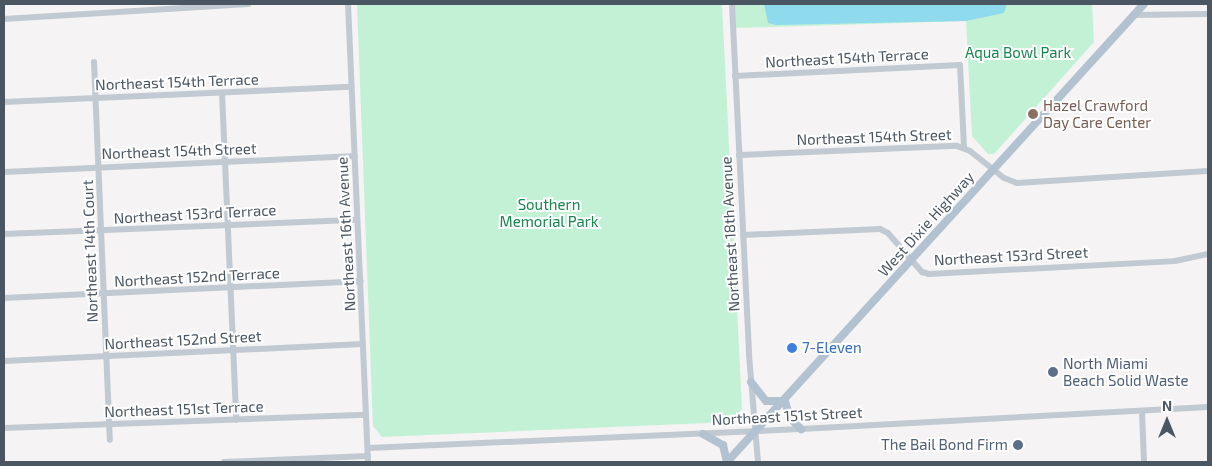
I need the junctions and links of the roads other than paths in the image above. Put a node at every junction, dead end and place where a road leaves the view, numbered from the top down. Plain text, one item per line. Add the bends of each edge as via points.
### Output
1 (229, 4) edge
2 (249, 4) edge
3 (348, 4) edge
4 (732, 4) edge
5 (1144, 4) edge
6 (156, 7) edge
7 (1208, 14) edge
8 (1134, 15) junction
9 (4, 19) edge
10 (94, 62) dead end
11 (735, 76) junction
12 (351, 87) junction
13 (222, 92) junction
14 (96, 98) junction
15 (4, 102) edge
16 (964, 147) junction
17 (739, 155) junction
18 (355, 156) junction
19 (225, 162) junction
20 (99, 167) junction
21 (993, 170) junction
22 (1208, 171) edge
23 (4, 172) edge
24 (357, 220) junction
25 (227, 225) junction
26 (102, 231) junction
27 (4, 234) edge
28 (743, 235) junction
29 (1208, 254) edge
30 (912, 259) junction
31 (361, 282) junction
32 (230, 287) junction
33 (104, 294) junction
34 (4, 298) edge
35 (363, 344) junction
36 (233, 350) junction
37 (107, 357) junction
38 (4, 361) edge
39 (751, 382) junction
40 (786, 401) junction
41 (1208, 407) edge
42 (1142, 412) junction
43 (366, 415) junction
44 (236, 420) junction
45 (110, 423) junction
46 (4, 428) edge
47 (801, 429) junction
48 (756, 431) junction
49 (703, 434) junction
50 (110, 440) dead end
51 (368, 448) junction
52 (368, 459) edge
53 (224, 462) edge
54 (727, 462) edge
55 (758, 462) edge
56 (1144, 462) edge

1 - 2 street
1 - 6 street
3 - 12 street, Northeast 16th Avenue
4 - 11 street, Northeast 18th Avenue
5 - 8 main road, West Dixie Highway
6 - 9 street
7 - 8 street
8 - 21 main road, West Dixie Highway
10 - 14 street, Northeast 14th Court
11 - 16 street, Northeast 154th Terrace via 960,65
11 - 17 street, Northeast 18th Avenue
12 - 13 street, Northeast 154th Terrace
12 - 18 street, Northeast 16th Avenue
13 - 14 street, Northeast 154th Terrace
13 - 19 street
14 - 15 street, Northeast 154th Terrace
14 - 20 street, Northeast 14th Court
16 - 17 street, Northeast 154th Street
16 - 21 street, Northeast 154th Street
17 - 28 street, Northeast 18th Avenue
18 - 19 street, Northeast 154th Street
18 - 24 street, Northeast 16th Avenue
19 - 20 street, Northeast 154th Street
19 - 25 street
20 - 23 street, Northeast 154th Street
20 - 26 street, Northeast 14th Court
21 - 22 street, Northeast 154th Street via 1008,181 1017,183
21 - 30 main road, West Dixie Highway
24 - 25 street, Northeast 153rd Terrace
24 - 31 street, Northeast 16th Avenue
25 - 26 street, Northeast 153rd Terrace
25 - 32 street
26 - 27 street, Northeast 153rd Terrace
26 - 33 street, Northeast 14th Court
28 - 30 street, Northeast 153rd Street via 880,229 888,233
28 - 39 street, Northeast 18th Avenue
29 - 30 street, Northeast 153rd Street via 1175,260 942,274 925,273
30 - 40 main road, West Dixie Highway
31 - 32 street, Northeast 152nd Terrace
31 - 35 street, Northeast 16th Avenue
32 - 33 street, Northeast 152nd Terrace
32 - 36 street
33 - 34 street, Northeast 152nd Terrace
33 - 37 street, Northeast 14th Court
35 - 36 street, Northeast 152nd Street
35 - 43 street, Northeast 16th Avenue
36 - 37 street, Northeast 152nd Street
36 - 44 street
37 - 38 street, Northeast 152nd Street
37 - 45 street, Northeast 14th Court
39 - 40 main road via 766,401
39 - 48 street, Northeast 18th Avenue
40 - 47 main road via 790,418
40 - 48 main road, West Dixie Highway
41 - 42 street, Northeast 151st Street
42 - 47 street, Northeast 151st Street
42 - 56 street
43 - 44 street, Northeast 151st Terrace
43 - 51 street, Northeast 16th Avenue
44 - 45 street, Northeast 151st Terrace
45 - 46 street, Northeast 151st Terrace
45 - 50 street, Northeast 14th Court
47 - 48 street, Northeast 151st Street
48 - 49 street, Northeast 151st Street
48 - 54 main road, West Dixie Highway
48 - 55 street, Northeast 18th Avenue
49 - 51 street, Northeast 151st Street
49 - 54 main road via 723,445
51 - 52 street, Northeast 16th Avenue
52 - 53 street

